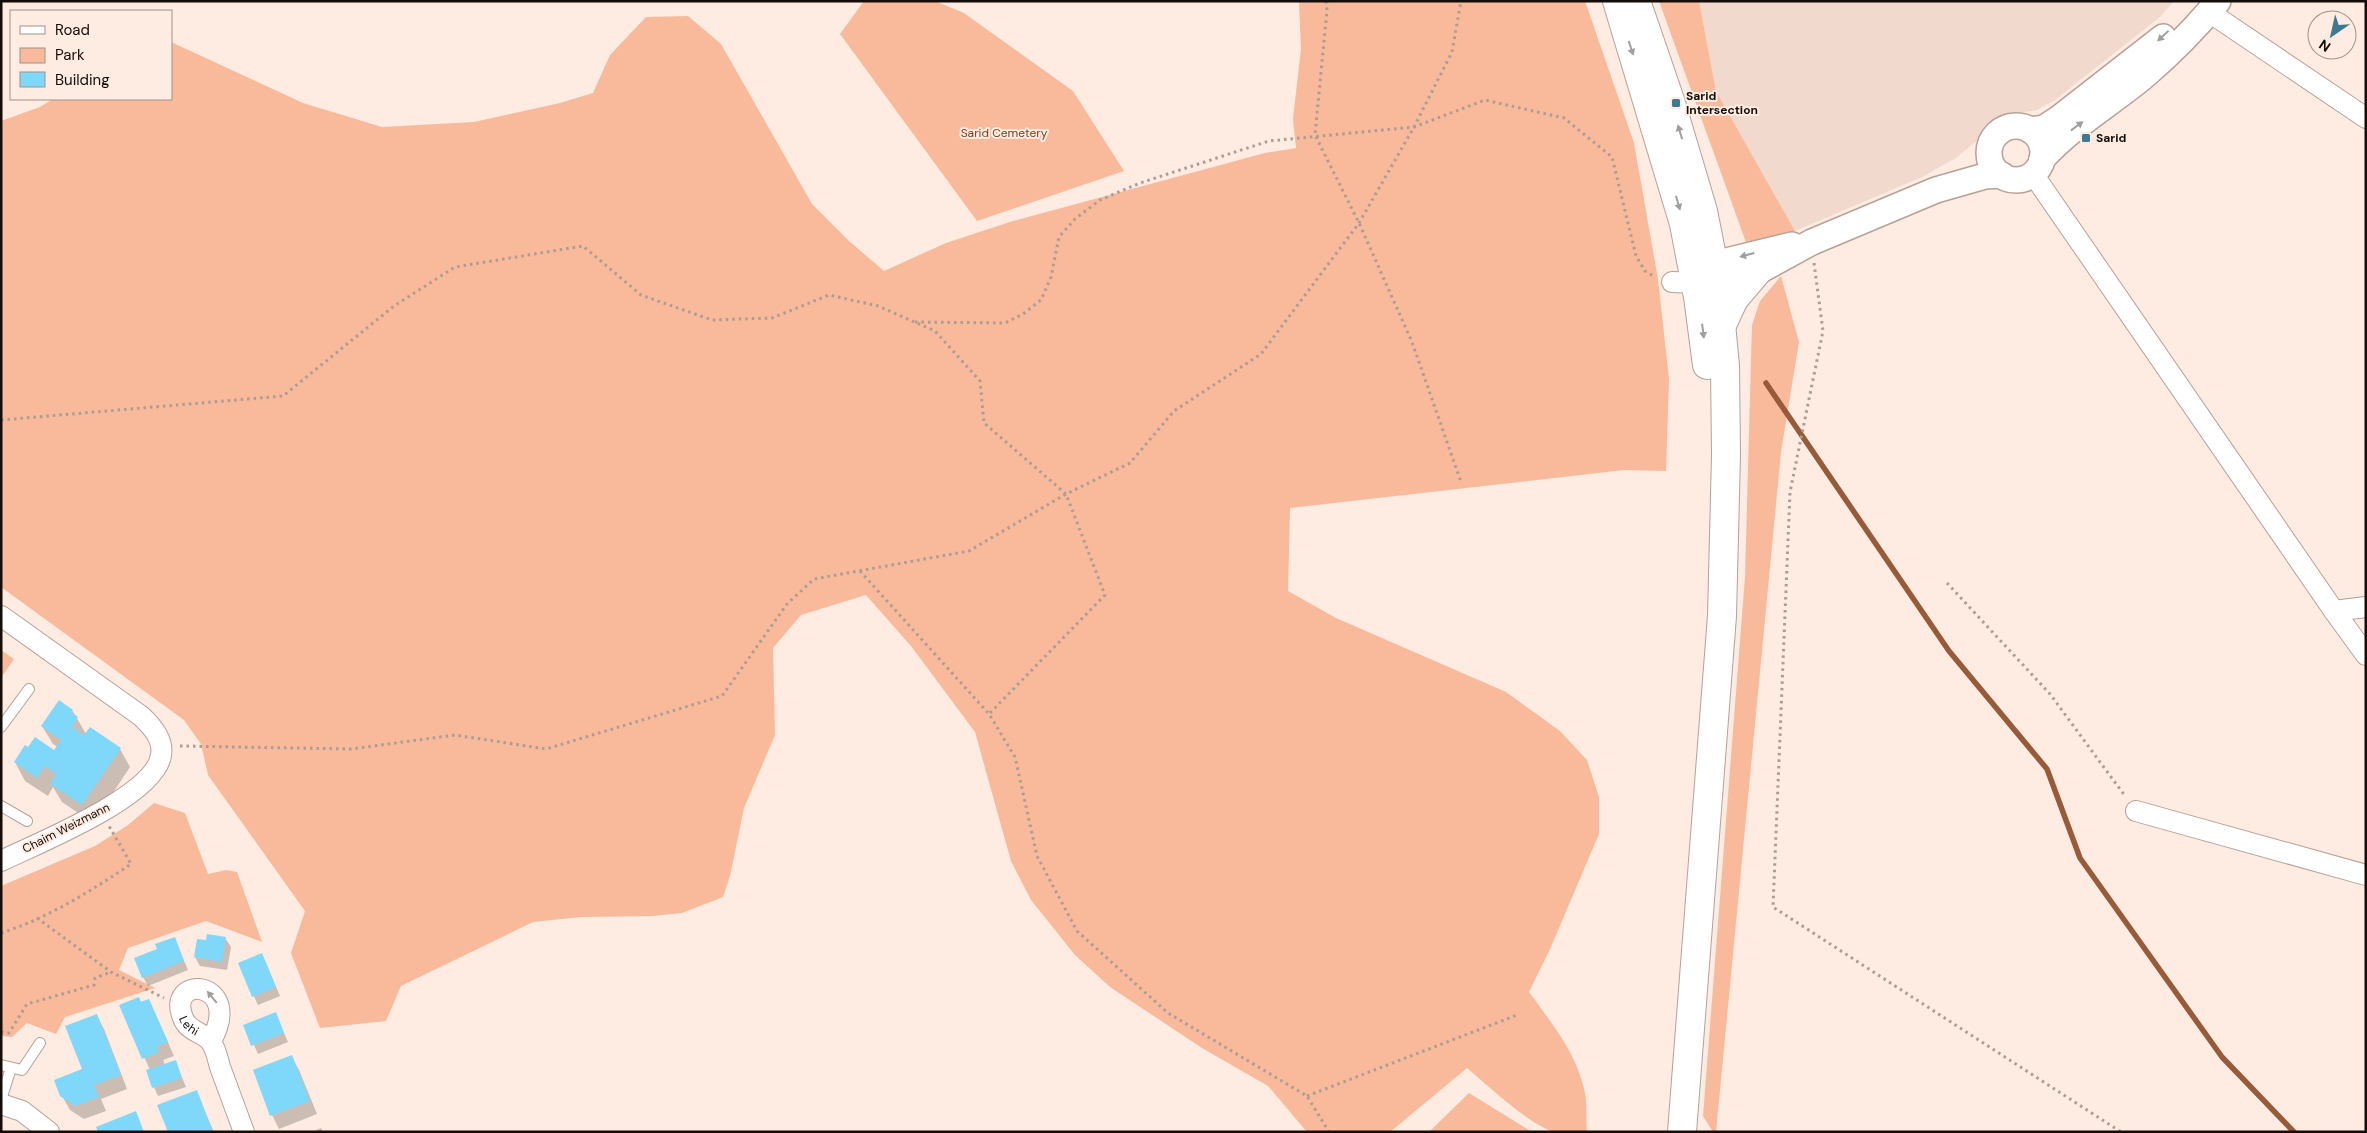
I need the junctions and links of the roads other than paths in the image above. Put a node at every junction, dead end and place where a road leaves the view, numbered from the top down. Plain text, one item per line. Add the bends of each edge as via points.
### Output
1 (1617, 1) edge
2 (1636, 1) edge
3 (2208, 5) edge
4 (2366, 118) edge
5 (2030, 130) junction
6 (1990, 147) junction
7 (2037, 166) junction
8 (2002, 175) junction
9 (1936, 190) junction
10 (1812, 242) junction
11 (1757, 272) junction
12 (1700, 278) junction
13 (1722, 325) junction
14 (2366, 607) edge
15 (2334, 611) junction
16 (1, 616) edge
17 (1722, 616) junction
18 (2366, 655) edge
19 (29, 689) dead end
20 (1, 727) edge
21 (1, 806) edge
22 (2136, 811) road end
23 (27, 821) dead end
24 (1, 861) edge
25 (2366, 875) edge
26 (211, 1041) junction
27 (40, 1043) dead end
28 (6, 1066) edge
29 (1, 1102) edge
30 (49, 1132) edge
31 (244, 1132) edge
32 (1682, 1132) edge

1 -> 12 highway
12 -> 2 highway via 1703,211
3 - 4 street
3 -> 5 street via 2176,24 2142,55 2058,119 2044,128
7 -> 3 street via 2066,134 2167,56
5 - 6 street via 2022,126 2005,128 1998,132
5 - 7 street via 2040,142
6 - 8 street via 1992,163
6 - 9 street
7 - 8 street via 2018,179
7 - 15 street
8 - 9 street via 1985,176
9 - 10 street
10 - 11 street
10 -> 12 street via 1777,248
11 - 12 street
11 - 13 highway via 1734,299
12 - 13 highway
12 -> 17 highway
13 - 17 highway via 1726,416
14 - 15 street
15 - 18 street
16 - 24 street, Chaim Weizmann via 141,716 154,728 161,746 157,767 126,796 101,813
17 - 32 highway
19 - 20 lane
21 - 23 lane
22 - 25 street
26 -> 26 street, Lehi via 218,1028 220,1014 216,1001 202,988 190,989 180,1006 183,1019 189,1027
26 - 31 street, Lehi
27 - 28 lane via 22,1070
28 - 29 lane
29 - 30 street via 22,1111

